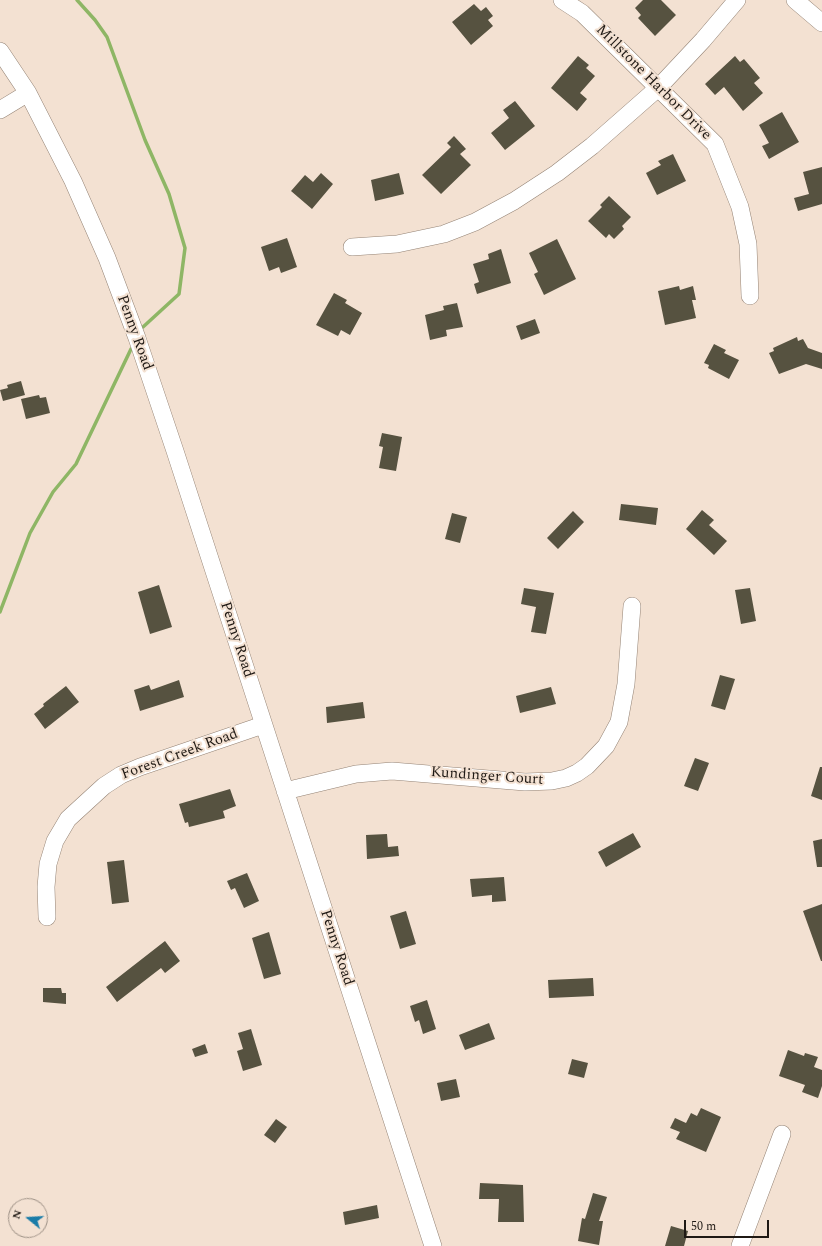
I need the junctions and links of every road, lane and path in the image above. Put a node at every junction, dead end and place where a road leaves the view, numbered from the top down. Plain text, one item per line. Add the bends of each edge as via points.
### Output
1 (562, 0) edge
2 (736, 0) edge
3 (795, 0) edge
4 (822, 23) edge
5 (0, 51) edge
6 (658, 88) junction
7 (28, 93) junction
8 (0, 110) edge
9 (352, 247) dead end
10 (750, 296) dead end
11 (632, 606) dead end
12 (263, 725) junction
13 (286, 791) junction
14 (47, 917) dead end
15 (782, 1134) dead end
16 (433, 1246) edge
17 (740, 1246) edge

1 - 6 street, Millstone Harbor Drive via 582,13
2 - 6 street
3 - 4 street
5 - 7 street, Penny Road
6 - 9 street via 557,173 475,222 444,234 397,244
6 - 10 street, Millstone Harbor Drive via 715,144 740,207 748,244
7 - 8 street
7 - 12 street, Penny Road via 107,258 176,451
11 - 13 street, Kundinger Court via 626,684 619,722 606,746 577,773 552,781 525,782 392,771 356,774
12 - 13 street, Penny Road
12 - 14 street, Forest Creek Road via 140,767 121,775 99,790 68,819 55,841 48,864
13 - 16 street, Penny Road
15 - 17 street

